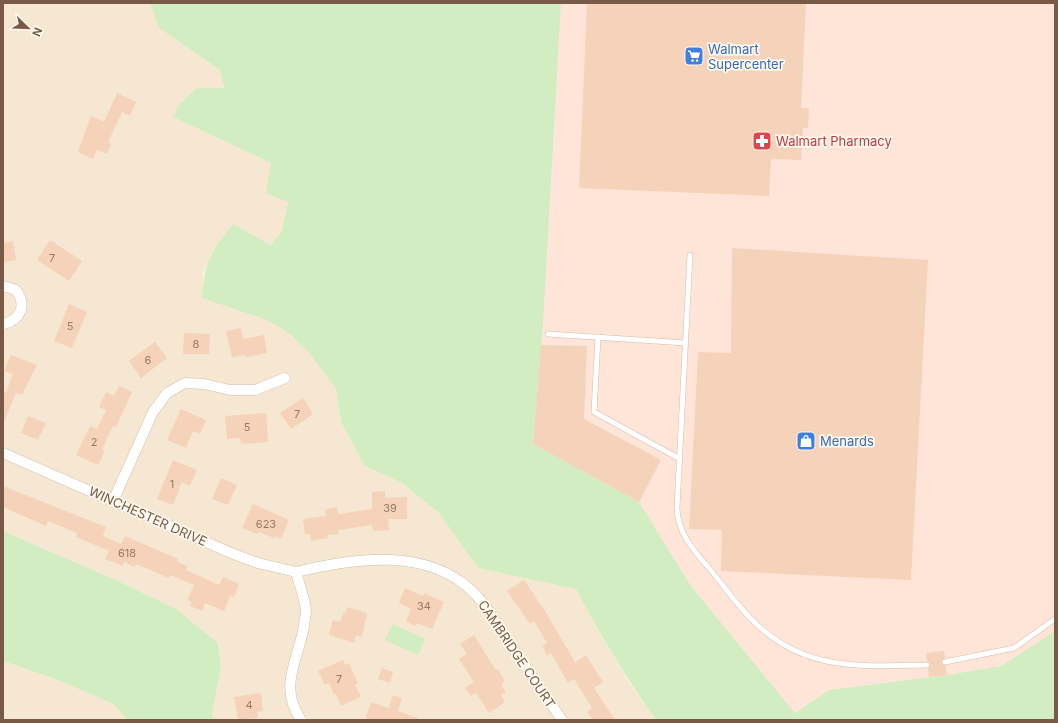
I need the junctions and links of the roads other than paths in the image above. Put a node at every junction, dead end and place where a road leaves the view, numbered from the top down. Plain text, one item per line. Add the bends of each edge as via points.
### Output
1 (690, 255) dead end
2 (3, 286) edge
3 (3, 324) edge
4 (548, 334) dead end
5 (598, 337) junction
6 (686, 343) junction
7 (285, 378) dead end
8 (3, 453) edge
9 (680, 458) junction
10 (113, 501) junction
11 (296, 572) junction
12 (1055, 619) edge
13 (946, 662) dead end
14 (928, 665) dead end
15 (301, 720) edge
16 (562, 720) edge

1 - 6 lane
2 - 3 street via 16,290 22,308 15,319
4 - 5 lane
5 - 6 lane
5 - 9 lane via 594,412
6 - 9 lane
7 - 10 street via 255,390 230,390 186,383 167,393 154,412
8 - 10 street, WINCHESTER DRIVE
9 - 14 lane via 677,513 684,537 762,630 792,649 825,662 860,666
10 - 11 street, WINCHESTER DRIVE via 247,559
11 - 15 street via 306,611 289,686 294,709
11 - 16 street, CAMBRIDGE COURT via 327,564 394,559 425,564 453,576 476,595
12 - 13 lane via 1014,648

